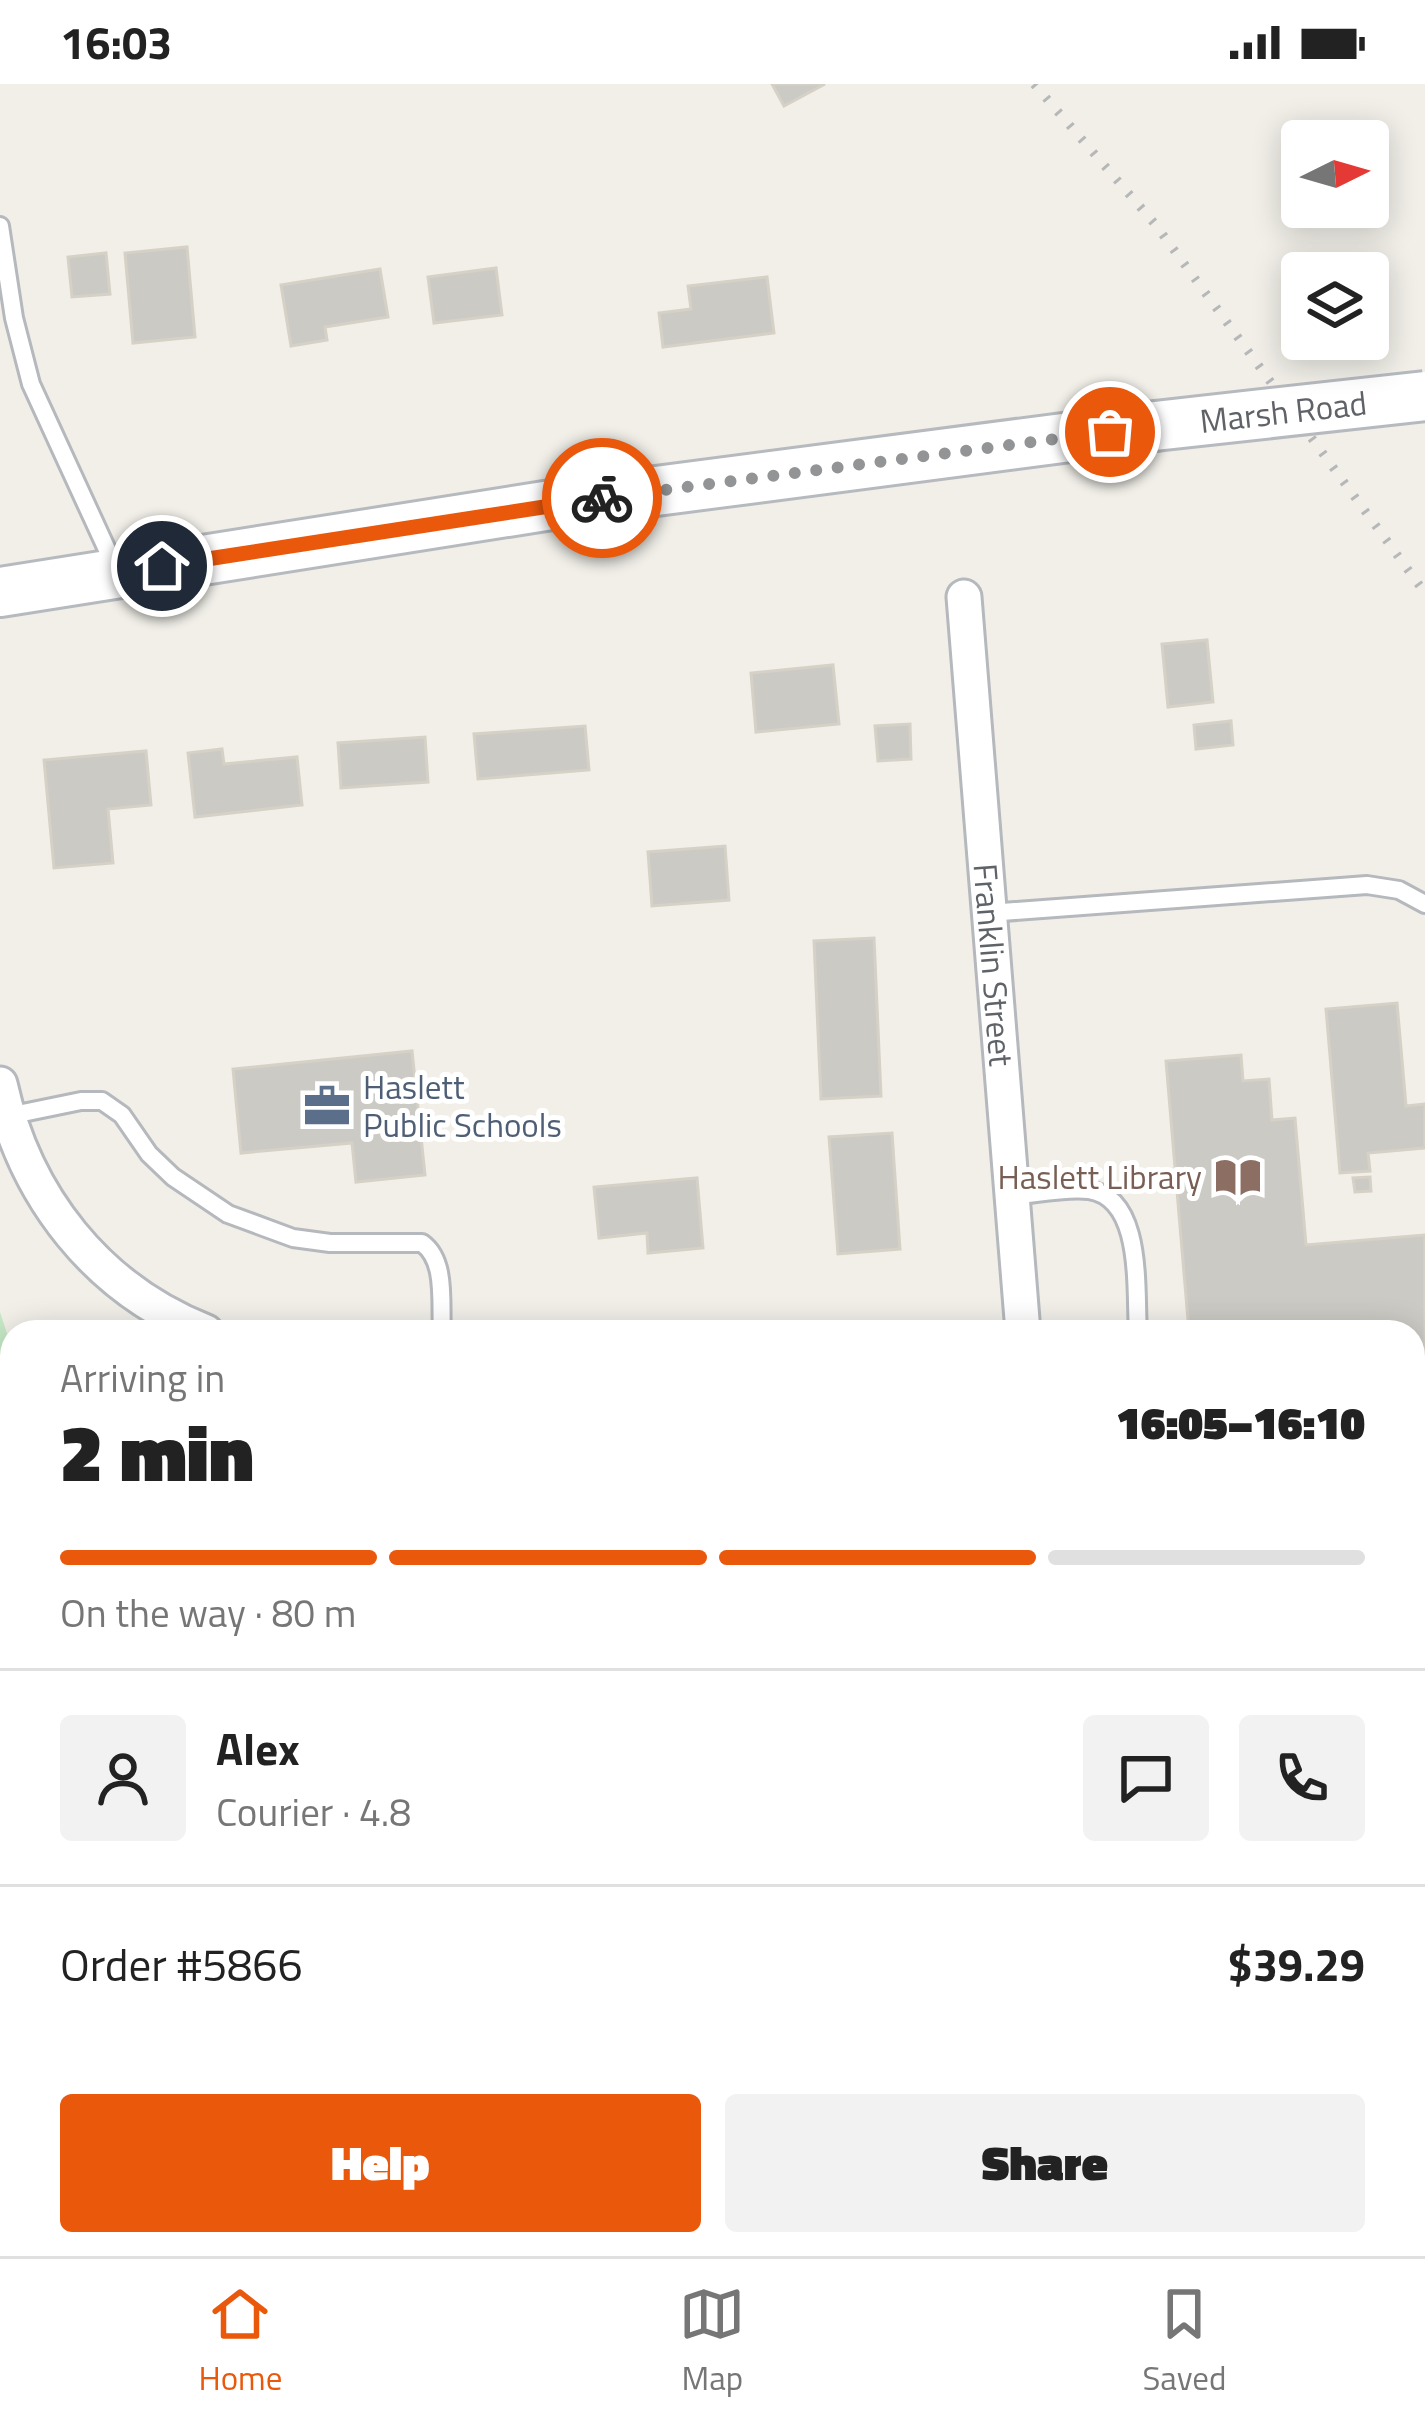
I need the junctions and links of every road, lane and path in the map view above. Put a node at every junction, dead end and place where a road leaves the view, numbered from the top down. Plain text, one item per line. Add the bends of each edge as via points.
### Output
1 (0, 226) edge
2 (1425, 396) edge
3 (118, 574) junction
4 (0, 592) edge
5 (964, 598) dead end
6 (1425, 904) edge
7 (989, 913) junction
8 (4, 1100) edge
9 (1012, 1196) junction
10 (184, 1320) edge
11 (441, 1320) edge
12 (1022, 1320) edge
13 (1137, 1320) edge

1 - 3 lane via 31,384
2 - 3 main road, Marsh Road, bridge via 564,502
3 - 4 main road, Marsh Road
5 - 7 street, Franklin Street
6 - 7 lane via 1367,886
7 - 9 street, Franklin Street
8 - 10 street via 45,1200 82,1248 128,1289
8 - 11 lane via 102,1101 200,1197 293,1238 422,1243 439,1265
9 - 12 street, Franklin Street
9 - 13 lane via 1091,1190 1118,1204 1132,1233

